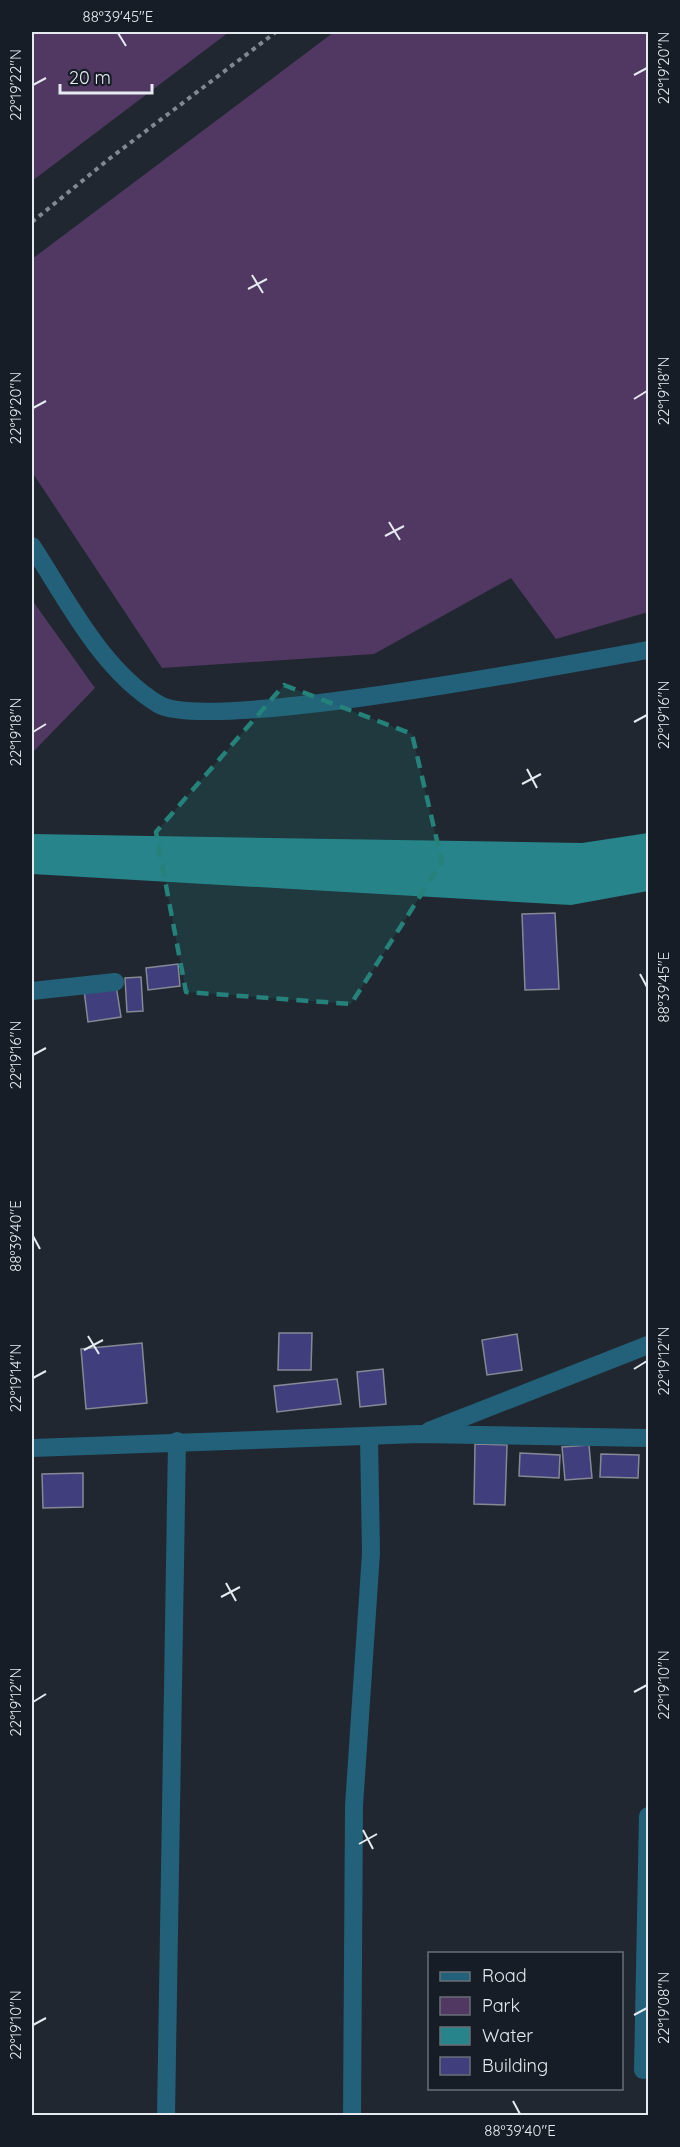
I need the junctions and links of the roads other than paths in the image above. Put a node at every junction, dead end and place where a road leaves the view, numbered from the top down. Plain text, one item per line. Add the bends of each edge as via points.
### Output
1 (32, 546) edge
2 (648, 650) edge
3 (115, 982) dead end
4 (32, 991) edge
5 (648, 1345) edge
6 (419, 1434) junction
7 (369, 1436) junction
8 (648, 1438) edge
9 (177, 1441) junction
10 (32, 1448) edge
11 (648, 1816) edge
12 (643, 2070) dead end
13 (166, 2115) edge
14 (352, 2115) edge

1 - 2 street via 87,632 123,678 161,706 209,713 287,706 475,680
3 - 4 street
5 - 6 street
6 - 7 street
6 - 8 street
7 - 9 street
7 - 14 street via 371,1553 354,1806
9 - 10 street
9 - 13 street
11 - 12 street

